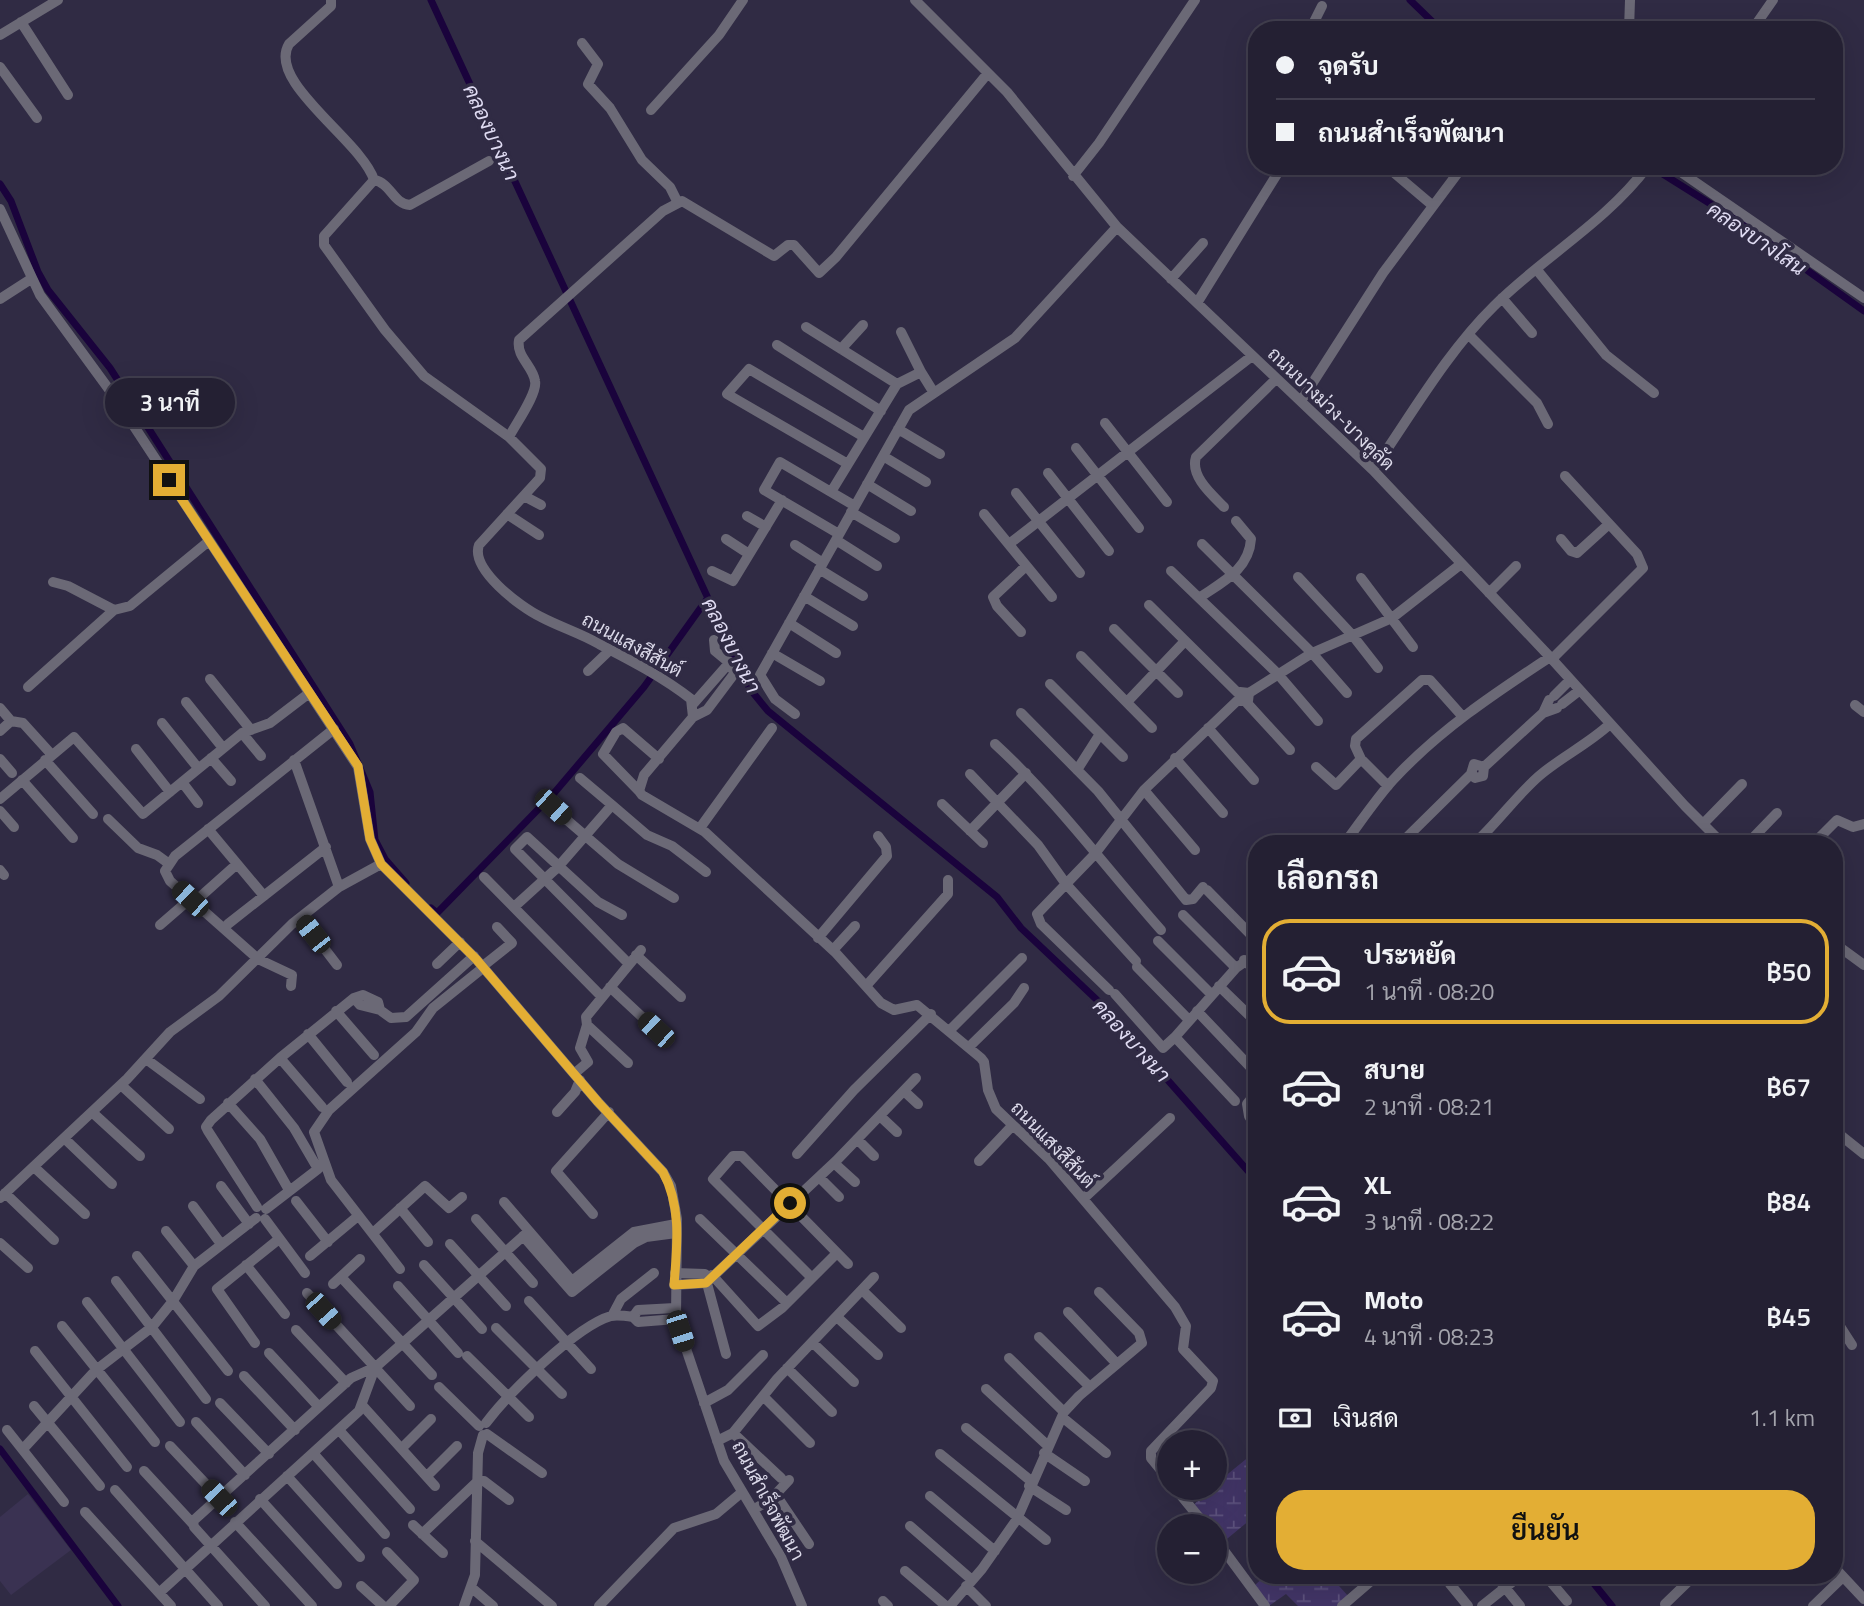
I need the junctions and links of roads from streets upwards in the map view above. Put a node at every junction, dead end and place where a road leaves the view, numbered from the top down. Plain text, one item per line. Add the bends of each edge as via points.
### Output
1 (58, 0) edge
2 (331, 0) edge
3 (743, 0) edge
4 (915, 0) edge
5 (1195, 0) edge
6 (1630, 0) edge
7 (1773, 0) edge
8 (1322, 6) dead end
9 (1314, 21) edge
10 (1629, 21) edge
11 (1758, 21) edge
12 (21, 22) junction
13 (0, 35) edge
14 (582, 43) dead end
15 (0, 67) edge
16 (988, 73) junction
17 (68, 95) dead end
18 (651, 110) dead end
19 (37, 118) dead end
20 (489, 161) dead end
21 (1276, 175) edge
22 (1397, 175) edge
23 (1456, 175) edge
24 (1640, 175) edge
25 (1685, 175) edge
26 (1073, 176) junction
27 (374, 180) junction
28 (677, 201) junction
29 (1432, 205) junction
30 (0, 209) edge
31 (1117, 227) junction
32 (1203, 243) dead end
33 (1537, 270) junction
34 (31, 279) junction
35 (1171, 279) junction
36 (1502, 298) junction
37 (1864, 298) edge
38 (0, 299) edge
39 (1197, 303) junction
40 (863, 325) dead end
41 (806, 327) dead end
42 (901, 332) dead end
43 (1532, 333) dead end
44 (1469, 335) junction
45 (777, 345) dead end
46 (841, 349) junction
47 (1252, 355) junction
48 (921, 372) junction
49 (1276, 379) junction
50 (897, 384) junction
51 (934, 393) junction
52 (1654, 393) dead end
53 (1301, 401) junction
54 (881, 411) junction
55 (1105, 423) dead end
56 (1548, 424) dead end
57 (898, 429) junction
58 (509, 437) junction
59 (864, 437) junction
60 (1076, 448) dead end
61 (1127, 450) junction
62 (940, 454) dead end
63 (883, 456) junction
64 (848, 464) junction
65 (1373, 470) junction
66 (1048, 473) dead end
67 (1097, 474) junction
68 (1565, 476) dead end
69 (926, 482) dead end
70 (867, 484) junction
71 (831, 492) junction
72 (1016, 493) dead end
73 (524, 496) junction
74 (1067, 497) junction
75 (782, 500) junction
76 (1167, 502) dead end
77 (541, 505) dead end
78 (1224, 507) dead end
79 (853, 509) junction
80 (911, 511) dead end
81 (507, 514) junction
82 (984, 514) dead end
83 (747, 516) dead end
84 (1038, 521) junction
85 (1237, 521) dead end
86 (1609, 524) junction
87 (766, 527) junction
88 (1139, 528) dead end
89 (539, 535) dead end
90 (837, 537) junction
91 (895, 538) dead end
92 (726, 539) dead end
93 (1561, 539) dead end
94 (209, 541) junction
95 (1009, 544) junction
96 (1202, 544) dead end
97 (795, 545) dead end
98 (1109, 551) dead end
99 (749, 554) junction
100 (1461, 564) junction
101 (821, 566) junction
102 (877, 566) dead end
103 (1026, 566) junction
104 (1516, 566) dead end
105 (1171, 570) dead end
106 (712, 571) dead end
107 (1080, 573) dead end
108 (1233, 574) junction
109 (1298, 577) dead end
110 (1361, 578) dead end
111 (53, 582) dead end
112 (1489, 593) junction
113 (804, 596) junction
114 (863, 596) dead end
115 (1052, 597) dead end
116 (1199, 598) junction
117 (1149, 605) dead end
118 (114, 610) junction
119 (1392, 618) junction
120 (789, 623) junction
121 (853, 626) dead end
122 (1114, 629) dead end
123 (1021, 632) dead end
124 (1353, 636) junction
125 (714, 640) dead end
126 (1185, 641) junction
127 (1413, 647) dead end
128 (610, 650) junction
129 (772, 653) junction
130 (836, 653) dead end
131 (1312, 653) junction
132 (1081, 656) dead end
133 (1551, 658) junction
134 (730, 662) junction
135 (1378, 668) dead end
136 (588, 671) dead end
137 (1157, 671) junction
138 (1277, 673) junction
139 (210, 679) dead end
140 (1570, 680) junction
141 (820, 681) dead end
142 (1050, 684) dead end
143 (27, 687) dead end
144 (1580, 690) junction
145 (1178, 693) dead end
146 (1347, 693) dead end
147 (308, 694) junction
148 (1243, 697) junction
149 (186, 702) dead end
150 (1127, 702) junction
151 (1555, 702) junction
152 (694, 703) junction
153 (1855, 705) dead end
154 (0, 708) edge
155 (1864, 712) edge
156 (1021, 713) dead end
157 (795, 714) dead end
158 (693, 717) junction
159 (1463, 717) junction
160 (11, 721) junction
161 (1318, 721) dead end
162 (162, 723) dead end
163 (1611, 724) junction
164 (772, 728) dead end
165 (1152, 728) dead end
166 (1208, 728) junction
167 (334, 729) junction
168 (0, 731) edge
169 (246, 731) junction
170 (1100, 734) junction
171 (995, 744) dead end
172 (223, 748) junction
173 (136, 749) dead end
174 (1290, 750) dead end
175 (261, 756) dead end
176 (48, 757) junction
177 (1123, 757) dead end
178 (211, 758) junction
179 (1175, 758) junction
180 (0, 759) edge
181 (659, 759) junction
182 (1362, 759) junction
183 (294, 760) junction
184 (1315, 767) dead end
185 (198, 768) junction
186 (1077, 770) junction
187 (1026, 773) junction
188 (12, 774) dead end
189 (970, 774) dead end
190 (580, 778) dead end
191 (22, 780) junction
192 (1254, 780) dead end
193 (231, 781) dead end
194 (182, 782) junction
195 (1742, 784) dead end
196 (1388, 786) junction
197 (1144, 790) junction
198 (639, 791) junction
199 (170, 792) junction
200 (0, 799) edge
201 (198, 803) dead end
202 (998, 803) junction
203 (942, 804) dead end
204 (612, 805) junction
205 (553, 807) dead end
206 (0, 811) edge
207 (1223, 813) dead end
208 (1777, 813) dead end
209 (93, 814) dead end
210 (108, 819) dead end
211 (1120, 822) junction
212 (1703, 824) junction
213 (1864, 824) edge
214 (14, 827) dead end
215 (700, 828) junction
216 (208, 829) junction
217 (970, 831) junction
218 (583, 835) junction
219 (1350, 835) edge
220 (1408, 835) edge
221 (1484, 835) edge
222 (1714, 835) edge
223 (1756, 835) edge
224 (1822, 835) edge
225 (878, 836) dead end
226 (73, 838) dead end
227 (982, 843) dead end
228 (326, 847) junction
229 (1195, 850) dead end
230 (1094, 855) junction
231 (168, 863) junction
232 (237, 864) junction
233 (381, 864) junction
234 (558, 867) junction
235 (706, 872) dead end
236 (484, 877) dead end
237 (545, 879) junction
238 (948, 880) dead end
239 (1066, 884) junction
240 (340, 887) junction
241 (264, 896) junction
242 (195, 898) junction
243 (674, 898) dead end
244 (514, 907) junction
245 (622, 915) dead end
246 (1183, 915) dead end
247 (301, 918) junction
248 (228, 924) dead end
249 (160, 925) dead end
250 (855, 926) dead end
251 (497, 927) dead end
252 (1161, 930) dead end
253 (1248, 932) edge
254 (818, 937) junction
255 (1158, 941) dead end
256 (460, 942) junction
257 (833, 950) junction
258 (1843, 950) edge
259 (474, 956) junction
260 (258, 958) junction
261 (1022, 958) dead end
262 (1248, 959) edge
263 (437, 964) dead end
264 (629, 964) junction
265 (1240, 964) junction
266 (337, 965) dead end
267 (1864, 965) edge
268 (483, 967) junction
269 (1248, 968) edge
270 (291, 986) dead end
271 (866, 986) junction
272 (610, 987) junction
273 (1024, 988) dead end
274 (1215, 990) junction
275 (602, 997) junction
276 (681, 997) dead end
277 (336, 1011) junction
278 (1197, 1011) junction
279 (931, 1014) junction
280 (1248, 1016) edge
281 (1189, 1020) junction
282 (587, 1025) junction
283 (656, 1030) dead end
284 (949, 1031) junction
285 (308, 1034) junction
286 (1175, 1037) junction
287 (969, 1047) junction
288 (374, 1055) dead end
289 (280, 1058) junction
290 (146, 1059) junction
291 (628, 1063) dead end
292 (1248, 1065) edge
293 (578, 1076) junction
294 (915, 1078) dead end
295 (255, 1079) junction
296 (347, 1082) dead end
297 (121, 1085) junction
298 (904, 1091) junction
299 (201, 1099) dead end
300 (1235, 1101) dead end
301 (228, 1103) junction
302 (918, 1104) dead end
303 (322, 1107) dead end
304 (557, 1112) dead end
305 (608, 1112) junction
306 (93, 1113) junction
307 (880, 1116) junction
308 (1170, 1118) dead end
309 (1012, 1126) junction
310 (169, 1129) dead end
311 (897, 1132) dead end
312 (1843, 1137) edge
313 (65, 1139) junction
314 (857, 1139) junction
315 (797, 1154) dead end
316 (1864, 1154) edge
317 (140, 1156) dead end
318 (874, 1156) dead end
319 (979, 1161) dead end
320 (834, 1163) junction
321 (34, 1167) junction
322 (819, 1177) junction
323 (855, 1182) dead end
324 (112, 1184) dead end
325 (221, 1186) dead end
326 (289, 1190) junction
327 (2, 1196) edge
328 (462, 1197) dead end
329 (839, 1197) dead end
330 (1083, 1199) junction
331 (296, 1201) dead end
332 (503, 1202) dead end
333 (790, 1203) junction
334 (192, 1206) dead end
335 (400, 1208) junction
336 (85, 1214) dead end
337 (593, 1214) dead end
338 (259, 1215) junction
339 (358, 1216) junction
340 (476, 1219) dead end
341 (700, 1219) dead end
342 (676, 1229) junction
343 (762, 1229) junction
344 (166, 1231) dead end
345 (373, 1233) junction
346 (526, 1234) junction
347 (279, 1239) junction
348 (54, 1240) dead end
349 (328, 1242) junction
350 (428, 1242) dead end
351 (0, 1243) edge
352 (221, 1244) junction
353 (450, 1244) dead end
354 (506, 1252) junction
355 (735, 1253) junction
356 (837, 1253) junction
357 (137, 1256) dead end
358 (310, 1256) dead end
359 (360, 1259) dead end
360 (848, 1264) dead end
361 (246, 1265) junction
362 (424, 1265) dead end
363 (194, 1266) junction
364 (28, 1268) dead end
365 (400, 1269) dead end
366 (305, 1273) dead end
367 (654, 1273) dead end
368 (675, 1273) junction
369 (480, 1276) junction
370 (708, 1277) junction
371 (812, 1278) junction
372 (874, 1278) dead end
373 (116, 1281) dead end
374 (533, 1283) dead end
375 (674, 1285) junction
376 (398, 1286) dead end
377 (862, 1290) junction
378 (1099, 1292) dead end
379 (307, 1293) dead end
380 (454, 1298) junction
381 (173, 1301) junction
382 (528, 1301) dead end
383 (87, 1303) dead end
384 (787, 1303) junction
385 (506, 1306) dead end
386 (675, 1308) junction
387 (1068, 1312) dead end
388 (285, 1314) dead end
389 (612, 1316) junction
390 (633, 1317) junction
391 (837, 1317) junction
392 (676, 1319) junction
393 (428, 1321) junction
394 (62, 1326) dead end
395 (152, 1327) junction
396 (496, 1328) dead end
397 (901, 1328) dead end
398 (482, 1329) dead end
399 (296, 1330) dead end
400 (1843, 1331) edge
401 (1039, 1337) dead end
402 (255, 1343) dead end
403 (403, 1343) junction
404 (569, 1343) junction
405 (813, 1343) junction
406 (1852, 1345) dead end
407 (123, 1350) junction
408 (35, 1351) dead end
409 (269, 1353) dead end
410 (726, 1354) dead end
411 (763, 1354) dead end
412 (878, 1355) dead end
413 (1009, 1358) dead end
414 (1118, 1364) junction
415 (788, 1368) junction
416 (375, 1369) junction
417 (538, 1369) junction
418 (591, 1369) dead end
419 (96, 1370) junction
420 (228, 1371) dead end
421 (432, 1375) dead end
422 (244, 1376) dead end
423 (854, 1382) dead end
424 (346, 1383) junction
425 (1089, 1386) junction
426 (439, 1387) dead end
427 (986, 1390) dead end
428 (562, 1394) dead end
429 (72, 1396) junction
430 (763, 1396) junction
431 (508, 1398) junction
432 (205, 1399) dead end
433 (220, 1402) dead end
434 (704, 1403) junction
435 (362, 1405) junction
436 (410, 1405) dead end
437 (34, 1406) dead end
438 (319, 1407) junction
439 (832, 1412) dead end
440 (1063, 1414) junction
441 (529, 1417) dead end
442 (431, 1419) dead end
443 (180, 1422) dead end
444 (196, 1422) dead end
445 (47, 1423) junction
446 (966, 1428) dead end
447 (484, 1429) junction
448 (7, 1430) dead end
449 (295, 1430) junction
450 (339, 1430) junction
451 (735, 1430) junction
452 (1171, 1430) edge
453 (716, 1437) junction
454 (155, 1442) dead end
455 (810, 1443) dead end
456 (1157, 1445) edge
457 (170, 1446) dead end
458 (457, 1446) dead end
459 (401, 1448) junction
460 (23, 1449) junction
461 (1045, 1449) junction
462 (313, 1453) junction
463 (269, 1454) junction
464 (940, 1454) dead end
465 (1106, 1454) dead end
466 (1157, 1465) edge
467 (127, 1467) dead end
468 (144, 1471) dead end
469 (542, 1473) dead end
470 (245, 1475) junction
471 (287, 1476) junction
472 (427, 1476) junction
473 (1085, 1481) dead end
474 (477, 1482) junction
475 (1030, 1483) junction
476 (100, 1486) dead end
477 (435, 1486) dead end
478 (115, 1490) dead end
479 (741, 1493) junction
480 (930, 1496) dead end
481 (772, 1497) junction
482 (219, 1498) junction
483 (260, 1499) junction
484 (509, 1500) dead end
485 (1185, 1500) edge
486 (64, 1502) dead end
487 (410, 1509) dead end
488 (753, 1510) junction
489 (1066, 1510) dead end
490 (85, 1512) dead end
491 (1196, 1514) edge
492 (1017, 1518) junction
493 (235, 1522) junction
494 (193, 1524) junction
495 (413, 1525) dead end
496 (910, 1526) dead end
497 (385, 1534) dead end
498 (422, 1534) junction
499 (1046, 1540) dead end
500 (475, 1541) junction
501 (809, 1544) dead end
502 (211, 1546) junction
503 (995, 1551) junction
504 (387, 1552) dead end
505 (443, 1553) dead end
506 (1227, 1555) edge
507 (360, 1557) dead end
508 (186, 1569) junction
509 (905, 1571) dead end
510 (1843, 1577) edge
511 (969, 1583) junction
512 (1248, 1583) edge
513 (337, 1584) dead end
514 (1249, 1584) edge
515 (1368, 1584) edge
516 (1450, 1584) dead end
517 (1502, 1584) edge
518 (1510, 1584) edge
519 (1553, 1584) edge
520 (1686, 1584) edge
521 (1836, 1584) edge
522 (361, 1586) dead end
523 (472, 1588) junction
524 (1505, 1588) junction
525 (159, 1592) junction
526 (1864, 1599) edge
527 (1567, 1601) dead end
528 (1665, 1604) dead end
529 (170, 1606) edge
530 (218, 1606) edge
531 (265, 1606) edge
532 (312, 1606) edge
533 (383, 1606) edge
534 (389, 1606) edge
535 (464, 1606) edge
536 (493, 1606) edge
537 (552, 1606) edge
538 (599, 1606) edge
539 (802, 1606) edge
540 (948, 1606) edge
541 (986, 1606) edge
542 (1265, 1606) edge
543 (1342, 1606) edge
544 (1468, 1606) edge
545 (1482, 1606) edge
546 (1520, 1606) edge
547 (1813, 1606) edge

1 - 12 street
2 - 27 street via 331,6 289,44 286,69 298,89 353,144
3 - 18 street via 719,35
4 - 16 street, ถนนบางม่วง-บางคูลัด
5 - 26 street
6 - 10 street
7 - 11 street
8 - 9 street
12 - 13 street
12 - 17 street
14 - 28 street via 598,64 588,84
15 - 19 street
16 - 26 street, ถนนบางม่วง-บางคูลัด
16 - 28 street via 819,273 794,245 771,255
20 - 27 street via 410,205 400,203 383,182
21 - 39 street
22 - 29 street
23 - 29 street
24 - 33 street via 1592,225
25 - 37 street
26 - 31 street, ถนนบางม่วง-บางคูลัด
27 - 58 street, ถนนแสงสีสันต์ via 324,236 324,245 424,376
28 - 58 street via 519,340 535,388
29 - 53 street via 1360,306
30 - 34 street, ถนนสำเร็จพัฒนา
31 - 35 street, ถนนบางม่วง-บางคูลัด
31 - 51 street via 1015,338
32 - 35 street
33 - 36 street
33 - 52 street via 1606,355
34 - 38 street
34 - 94 street, ถนนสำเร็จพัฒนา
35 - 39 street, ถนนบางม่วง-บางคูลัด
36 - 43 street
36 - 44 street
39 - 47 street, ถนนบางม่วง-บางคูลัด
40 - 46 street
41 - 46 street
42 - 48 street
44 - 56 street via 1537,403
44 - 65 street
45 - 54 street
46 - 50 street
47 - 49 street, ถนนบางม่วง-บางคูลัด
47 - 61 street
48 - 50 street
48 - 51 street
49 - 53 street, ถนนบางม่วง-บางคูลัด
49 - 78 street via 1196,457 1198,477
50 - 54 street
51 - 57 street via 909,410
53 - 65 street, ถนนบางม่วง-บางคูลัด
54 - 59 street
55 - 61 street
57 - 62 street
57 - 63 street
58 - 73 street, ถนนแสงสีสันต์ via 542,473
59 - 64 street
59 - 64 street via 749,369 727,394
60 - 67 street
61 - 67 street
61 - 76 street
63 - 69 street
63 - 70 street
64 - 71 street
65 - 100 street, ถนนบางม่วง-บางคูลัด
66 - 74 street
67 - 74 street
67 - 88 street
68 - 86 street
70 - 79 street
70 - 80 street
71 - 75 street via 780,462 764,490
71 - 79 street
72 - 84 street
73 - 77 street
73 - 81 street, ถนนแสงสีสันต์
74 - 84 street
74 - 98 street
75 - 87 street
75 - 90 street
79 - 90 street
79 - 91 street
81 - 89 street
81 - 128 street, ถนนแสงสีสันต์ via 479,545 476,554 486,573 541,618
82 - 95 street
83 - 87 street
84 - 95 street
84 - 107 street
85 - 108 street via 1248,532 1250,546 1245,561
86 - 93 street via 1577,553
86 - 133 street via 1637,554 1643,568
87 - 99 street
90 - 101 street
90 - 102 street
92 - 99 street
94 - 118 street via 130,606
94 - 147 street, ถนนสำเร็จพัฒนา
95 - 103 street
96 - 108 street
97 - 101 street
99 - 106 street via 733,582
100 - 112 street, ถนนบางม่วง-บางคูลัด
100 - 119 street
101 - 113 street
101 - 114 street
103 - 115 street
103 - 123 street via 993,597
104 - 112 street
105 - 116 street
108 - 116 street
108 - 131 street
109 - 124 street
110 - 119 street
111 - 118 street
112 - 133 street, ถนนบางม่วง-บางคูลัด
113 - 120 street
113 - 121 street
116 - 138 street
117 - 126 street
118 - 143 street
119 - 124 street
119 - 127 street
120 - 129 street
120 - 130 street
122 - 137 street
124 - 131 street
124 - 135 street
125 - 134 street via 715,651
126 - 137 street
126 - 148 street
128 - 136 street
128 - 152 street, ถนนแสงสีสันต์
129 - 141 street
129 - 157 street via 760,675 775,699
131 - 138 street
131 - 146 street
132 - 150 street
133 - 140 street, ถนนบางม่วง-บางคูลัด
133 - 159 street
134 - 152 street
134 - 158 street via 734,674 708,710
137 - 145 street
137 - 150 street
138 - 148 street
138 - 161 street
139 - 169 street
140 - 144 street, ถนนบางม่วง-บางคูลัด
140 - 151 street
142 - 170 street
144 - 151 street
144 - 163 street, ถนนบางม่วง-บางคูลัด
147 - 167 street, ถนนสำเร็จพัฒนา
147 - 169 street via 270,723
148 - 166 street
148 - 174 street
149 - 172 street
150 - 165 street
151 - 220 street via 1484,767 1479,778 1471,774
152 - 158 street, ถนนแสงสีสันต์
153 - 155 street
154 - 160 street
156 - 186 street
158 - 181 street
159 - 182 street via 1430,680 1422,680 1356,739
159 - 196 street
160 - 168 street
160 - 176 street via 23,723
162 - 185 street
163 - 212 street, ถนนบางม่วง-บางคูลัด
163 - 221 street via 1537,777
164 - 215 street
166 - 179 street
166 - 192 street
167 - 183 street
167 - 233 street, ถนนสำเร็จพัฒนา via 358,766 370,839
169 - 172 street
169 - 175 street
170 - 177 street
170 - 186 street
171 - 187 street
172 - 178 street
173 - 199 street
176 - 191 street
176 - 199 street via 74,737 143,814
176 - 209 street
178 - 185 street
178 - 193 street
179 - 197 street
179 - 207 street
180 - 188 street
181 - 198 street via 644,775
181 - 198 street via 623,729 615,732 603,754
182 - 184 street via 1336,785
182 - 196 street
183 - 216 street
183 - 228 street
185 - 194 street
186 - 211 street
187 - 202 street
187 - 230 street
189 - 202 street
190 - 204 street
191 - 200 street
191 - 226 street
194 - 199 street
194 - 201 street
195 - 212 street
196 - 219 street
197 - 211 street
197 - 229 street
198 - 215 street via 654,805
202 - 217 street
202 - 239 street via 1038,845
203 - 217 street
204 - 218 street
204 - 235 street via 647,835 672,846
205 - 218 street
206 - 214 street
208 - 223 street
210 - 231 street via 138,848
211 - 230 street
211 - 253 street via 1186,900 1205,888
212 - 222 street, ถนนบางม่วง-บางคูลัด
213 - 224 street via 1853,827 1837,820
215 - 254 street
216 - 231 street
216 - 232 street
217 - 227 street
218 - 234 street
218 - 243 street via 618,864
225 - 254 street via 887,856
228 - 240 street
228 - 241 street
230 - 239 street
230 - 252 street
231 - 242 street via 166,876
232 - 241 street
232 - 242 street
233 - 240 street
233 - 256 street, ถนนสำเร็จพัฒนา
234 - 237 street
234 - 237 street via 527,837 515,849
234 - 245 street via 598,902
236 - 244 street
237 - 244 street
237 - 264 street
238 - 271 street via 948,894
239 - 281 street
239 - 286 street via 1037,917 1163,1048
240 - 247 street
241 - 248 street
242 - 249 street
242 - 260 street
244 - 275 street
246 - 265 street
247 - 260 street
247 - 266 street
250 - 257 street
251 - 268 street via 512,943
254 - 257 street
255 - 274 street
256 - 259 street, ถนนสำเร็จพัฒนา
256 - 263 street
257 - 271 street
258 - 267 street
259 - 268 street, ถนนสำเร็จพัฒนา
259 - 277 street via 406,1017 391,1018 354,998
260 - 270 street via 292,975
260 - 290 street via 219,996 170,1032
261 - 284 street
262 - 265 street
264 - 272 street
264 - 276 street via 639,953
265 - 269 street
265 - 274 street
268 - 293 street, ถนนสำเร็จพัฒนา
268 - 339 street via 433,1008 416,1032 319,1121 314,1132 328,1174
271 - 279 street via 889,1009 917,1005
272 - 275 street
272 - 283 street
273 - 287 street
274 - 278 street
274 - 280 street
275 - 282 street via 586,1017
277 - 285 street
277 - 288 street
278 - 281 street
278 - 292 street
279 - 284 street, ถนนแสงสีสันต์
279 - 315 street
281 - 286 street
282 - 291 street
282 - 293 street via 580,1048 588,1062
284 - 287 street, ถนนแสงสีสันต์
285 - 289 street
285 - 296 street
286 - 300 street
287 - 309 street, ถนนแสงสีสันต์ via 984,1062 991,1100
289 - 295 street
289 - 303 street
290 - 297 street
290 - 299 street
293 - 304 street via 575,1091
293 - 305 street, ถนนสำเร็จพัฒนา
294 - 298 street
295 - 301 street
295 - 326 street via 294,1128 318,1169
297 - 306 street
297 - 310 street
298 - 302 street
298 - 307 street
301 - 326 street via 260,1139
301 - 338 street via 206,1127
305 - 337 street via 556,1171
305 - 342 street, ถนนสำเร็จพัฒนา via 663,1172 671,1186
306 - 313 street
306 - 317 street
307 - 311 street
307 - 314 street
308 - 330 street
309 - 319 street
309 - 330 street, ถนนแสงสีสันต์ via 1049,1159
312 - 316 street
313 - 321 street
313 - 324 street
314 - 318 street
314 - 320 street
320 - 322 street
320 - 323 street
321 - 327 street
321 - 336 street
322 - 329 street
322 - 333 street
325 - 338 street
326 - 338 street
327 - 348 street
328 - 335 street via 449,1208 425,1186
330 - 452 street, ถนนแสงสีสันต์ via 1181,1315 1186,1326 1183,1349 1213,1381
331 - 349 street
332 - 346 street
333 - 343 street
333 - 343 street via 742,1156 733,1156 713,1179
333 - 356 street
334 - 352 street
335 - 345 street
335 - 350 street
338 - 347 street
338 - 352 street
339 - 345 street
339 - 349 street
340 - 354 street
341 - 355 street
342 - 346 street via 646,1237 610,1257 572,1287
342 - 368 street, ถนนสำเร็จพัฒนา
343 - 355 street
343 - 371 street
344 - 363 street
345 - 365 street
346 - 354 street
347 - 361 street
347 - 366 street
349 - 358 street
351 - 364 street
352 - 363 street
353 - 369 street
354 - 369 street
354 - 374 street
355 - 370 street
355 - 384 street
356 - 360 street
356 - 371 street
357 - 381 street
359 - 403 street via 337,1280
361 - 388 street
361 - 402 street via 217,1289
362 - 380 street
363 - 381 street
367 - 389 street via 621,1299
368 - 370 street
368 - 375 street, ถนนสำเร็จพัฒนา
369 - 380 street
369 - 385 street
370 - 375 street
370 - 384 street via 758,1326
370 - 410 street
371 - 384 street
372 - 377 street
373 - 395 street
375 - 386 street, ถนนสำเร็จพัฒนา
376 - 393 street
377 - 391 street
377 - 397 street
378 - 414 street via 1143,1339 1140,1347
379 - 416 street
380 - 393 street
380 - 398 street
381 - 395 street
381 - 420 street
382 - 404 street
383 - 407 street
386 - 390 street via 638,1310
386 - 392 street, ถนนสำเร็จพัฒนา
387 - 414 street
389 - 390 street
389 - 404 street
390 - 392 street via 638,1322
391 - 405 street
391 - 412 street
392 - 434 street, ถนนสำเร็จพัฒนา
393 - 403 street
393 - 431 street
394 - 419 street
395 - 407 street
395 - 432 street
396 - 417 street
399 - 424 street
400 - 406 street
401 - 425 street
403 - 416 street
403 - 421 street
404 - 417 street
404 - 418 street
405 - 415 street
405 - 423 street
407 - 419 street
407 - 443 street
408 - 429 street
409 - 438 street
411 - 434 street via 734,1386
413 - 440 street
414 - 425 street
415 - 430 street
415 - 439 street
416 - 424 street
416 - 435 street
416 - 436 street
417 - 428 street
417 - 431 street
419 - 429 street
419 - 454 street
422 - 449 street
424 - 438 street
425 - 440 street
426 - 447 street
427 - 461 street
429 - 445 street
429 - 467 street
430 - 451 street
430 - 455 street
431 - 441 street
431 - 447 street
433 - 463 street
434 - 453 street, ถนนสำเร็จพัฒนา
435 - 450 street
435 - 459 street
437 - 445 street
438 - 449 street
440 - 461 street
440 - 465 street
442 - 459 street
444 - 470 street
445 - 460 street
445 - 476 street
446 - 475 street
447 - 469 street
447 - 474 street
448 - 460 street
449 - 463 street
450 - 462 street
450 - 487 street
451 - 453 street
451 - 481 street via 785,1479
453 - 479 street, ถนนสำเร็จพัฒนา
456 - 466 street, ถนนแสงสีสันต์ via 1151,1458
457 - 482 street
458 - 472 street
459 - 472 street
460 - 486 street
461 - 473 street
461 - 475 street
462 - 471 street
462 - 497 street
463 - 470 street
464 - 492 street
468 - 494 street
470 - 482 street
471 - 483 street
471 - 507 street
472 - 477 street
474 - 484 street via 484,1481
474 - 498 street
474 - 500 street
475 - 489 street
475 - 492 street
478 - 508 street
479 - 488 street, ถนนสำเร็จพัฒนา
479 - 538 street via 716,1514 680,1523
480 - 503 street
481 - 488 street
481 - 501 street
482 - 494 street
483 - 493 street
483 - 513 street
485 - 491 street
488 - 539 street, ถนนสำเร็จพัฒนา via 781,1557
490 - 525 street
492 - 499 street
492 - 503 street
493 - 502 street
493 - 532 street
494 - 502 street
495 - 498 street
496 - 511 street
498 - 505 street
500 - 523 street
500 - 537 street
502 - 508 street
502 - 531 street
503 - 511 street
504 - 534 street via 414,1580
506 - 512 street
508 - 525 street
508 - 530 street
509 - 540 street
510 - 526 street
511 - 540 street
511 - 541 street
514 - 542 street
515 - 543 street
516 - 544 street
517 - 524 street
518 - 524 street
519 - 527 street
520 - 528 street
521 - 547 street
522 - 533 street
523 - 535 street
523 - 536 street
524 - 545 street
524 - 546 street
525 - 529 street

